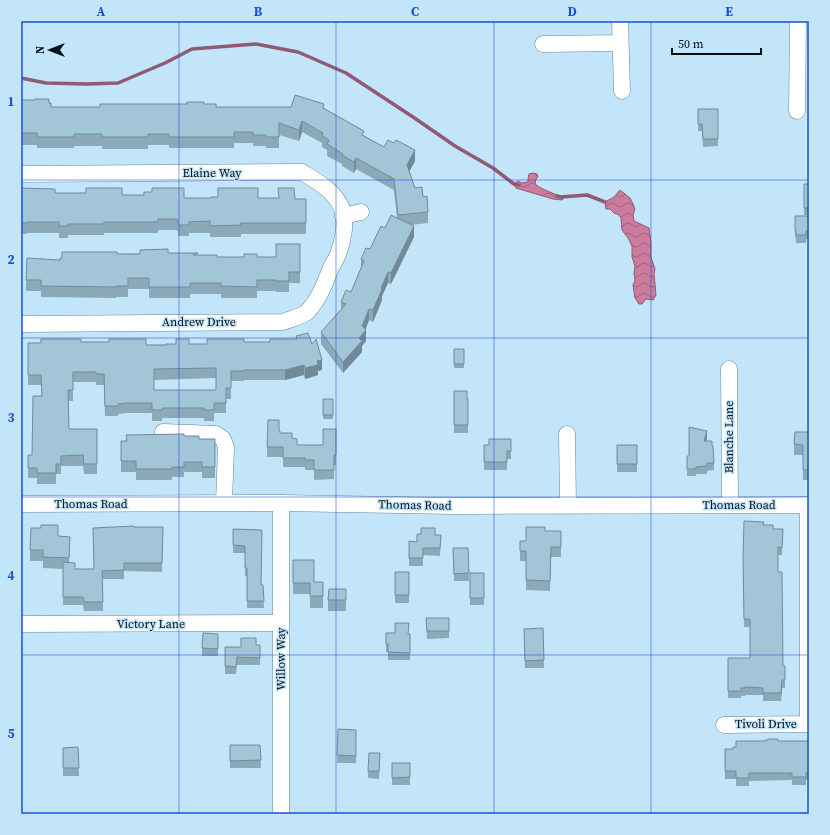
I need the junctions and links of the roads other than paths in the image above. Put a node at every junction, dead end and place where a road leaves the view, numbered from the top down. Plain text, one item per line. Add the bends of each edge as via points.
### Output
1 (620, 21) edge
2 (798, 21) edge
3 (620, 43) junction
4 (543, 44) dead end
5 (622, 91) dead end
6 (797, 111) dead end
7 (21, 174) edge
8 (361, 212) dead end
9 (343, 216) junction
10 (339, 253) joint
11 (21, 324) edge
12 (729, 369) dead end
13 (163, 432) dead end
14 (567, 434) dead end
15 (224, 503) junction
16 (281, 503) junction
17 (21, 504) edge
18 (568, 505) junction
19 (730, 505) junction
20 (809, 505) edge
21 (280, 623) junction
22 (21, 624) edge
23 (809, 724) edge
24 (724, 725) dead end
25 (281, 814) edge

1 - 3 street
2 - 6 street
3 - 4 street
3 - 5 street
7 - 9 street, Elaine Way via 302,172 335,196
8 - 9 street
9 - 10 street, Elaine Way via 345,227
10 - 11 street, Andrew Drive via 316,301 304,314 283,322
12 - 19 street, Blanche Lane
13 - 15 street via 216,434 223,439 226,446
14 - 18 street
15 - 16 street, Thomas Road
15 - 17 street, Thomas Road
16 - 18 street, Thomas Road
16 - 21 street, Willow Way
18 - 19 street, Thomas Road
19 - 20 street, Thomas Road
20 - 23 street
21 - 22 street, Victory Lane
21 - 25 street, Willow Way
23 - 24 street, Tivoli Drive

